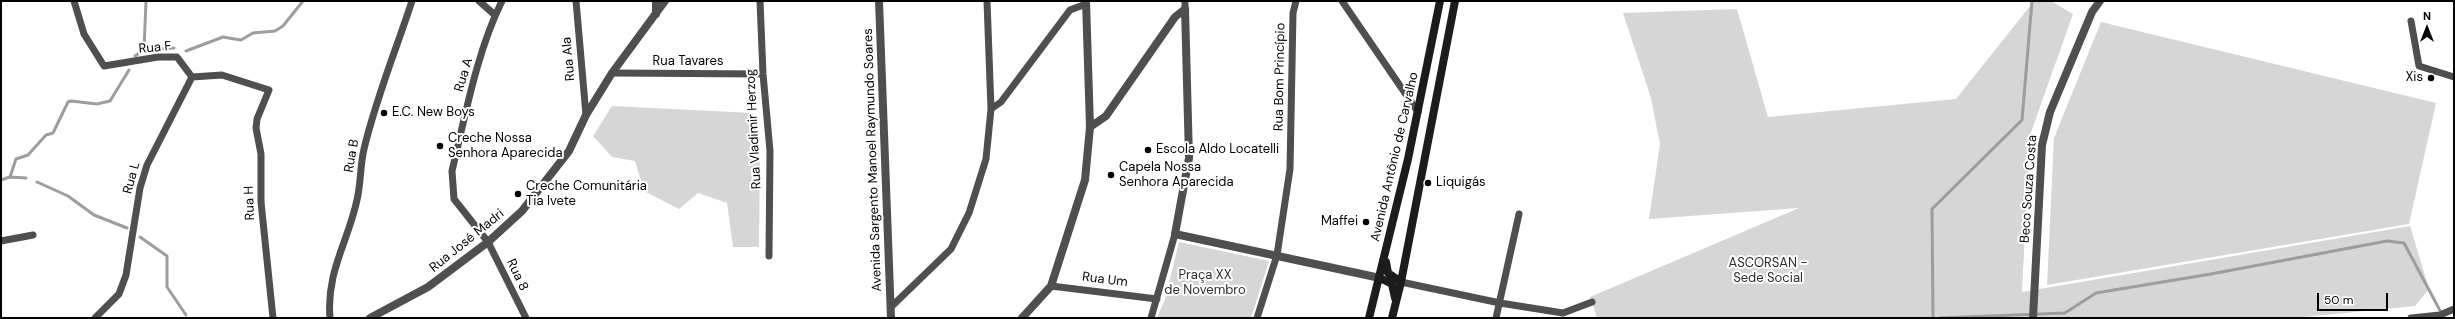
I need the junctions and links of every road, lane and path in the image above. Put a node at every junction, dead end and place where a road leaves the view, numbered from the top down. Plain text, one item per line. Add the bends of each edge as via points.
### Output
1 (74, 1) edge
2 (412, 1) edge
3 (479, 1) edge
4 (502, 1) edge
5 (576, 1) edge
6 (656, 1) edge
7 (665, 1) edge
8 (760, 1) edge
9 (879, 1) edge
10 (986, 1) edge
11 (1296, 1) edge
12 (1342, 1) edge
13 (1440, 1) edge
14 (1455, 1) edge
15 (2100, 1) edge
16 (1086, 2) edge
17 (1185, 5) edge
18 (495, 14) junction
19 (656, 14) junction
20 (2411, 21) dead end
21 (612, 73) junction
22 (763, 74) junction
23 (192, 77) junction
24 (2454, 77) edge
25 (991, 109) junction
26 (1418, 112) junction
27 (586, 115) junction
28 (1090, 127) junction
29 (1519, 214) dead end
30 (1175, 234) junction
31 (33, 235) dead end
32 (1, 241) edge
33 (488, 242) junction
34 (1386, 253) junction
35 (1277, 255) junction
36 (768, 256) dead end
37 (1380, 278) junction
38 (1401, 282) junction
39 (1051, 286) junction
40 (1157, 299) junction
41 (1592, 302) dead end
42 (1396, 303) junction
43 (1500, 303) junction
44 (891, 307) junction
45 (2454, 309) edge
46 (95, 318) edge
47 (273, 318) edge
48 (330, 318) edge
49 (370, 318) edge
50 (526, 318) edge
51 (891, 318) edge
52 (1022, 318) edge
53 (1151, 318) edge
54 (1257, 318) edge
55 (1369, 318) edge
56 (1392, 318) edge
57 (1496, 318) edge
58 (2033, 318) edge
59 (2411, 318) edge

1 - 23 street, Rua F via 84,34 104,66 158,57 177,57
2 - 48 street, Rua B via 380,91 364,150 357,201 333,269
3 - 18 street
4 - 18 street, Rua A
5 - 27 street, Rua Ala
6 - 19 street
7 - 19 street, Rua José Madri
8 - 22 street, Rua Vladimir Herzog
9 - 44 street, Avenida Sargento Manoel Raymundo Soares
10 - 25 street
11 - 35 street, Rua Bom Princípio via 1293,13 1290,169
12 - 26 street
13 - 26 main road, Avenida Antônio de Carvalho
14 - 38 main road, Avenida Antônio de Carvalho
15 - 58 street, Beco Souza Costa via 2092,12 2050,112 2044,138
16 - 25 street via 1070,10 1001,102
16 - 28 street
17 - 28 street via 1106,116
17 - 30 street via 1189,158
18 - 33 street, Rua A via 470,95 451,184 454,199
19 - 21 street, Rua José Madri
20 - 24 street via 2419,66
21 - 22 street, Rua Tavares
21 - 27 street, Rua José Madri
22 - 36 street, Rua Vladimir Herzog via 770,151
23 - 46 street, Rua L via 147,166 140,188 126,275 119,294
23 - 47 street, Rua H via 222,75 269,90 257,118 256,128 261,154 261,202
25 - 44 street via 986,159 969,213 951,249
26 - 34 main road, Avenida Antônio de Carvalho
27 - 33 street, Rua José Madri via 569,151 556,169 522,210
28 - 39 street via 1085,180
29 - 43 street
30 - 35 street
30 - 40 street
31 - 32 street
33 - 49 street, Rua José Madri via 428,287
33 - 50 street, Rua 8
34 - 37 main road, Avenida Antônio de Carvalho
34 - 38 main road via 1388,273
35 - 37 street
35 - 54 street, Rua Bom Princípio
37 - 42 main road via 1392,284
37 - 55 main road, Avenida Antônio de Carvalho
38 - 42 main road, Avenida Antônio de Carvalho
38 - 43 street
39 - 40 street, Rua Um
39 - 52 street
40 - 53 street
41 - 43 street via 1563,313
42 - 56 main road, Avenida Antônio de Carvalho
43 - 57 street
44 - 51 street, Avenida Sargento Manoel Raymundo Soares
45 - 59 street via 2440,315

